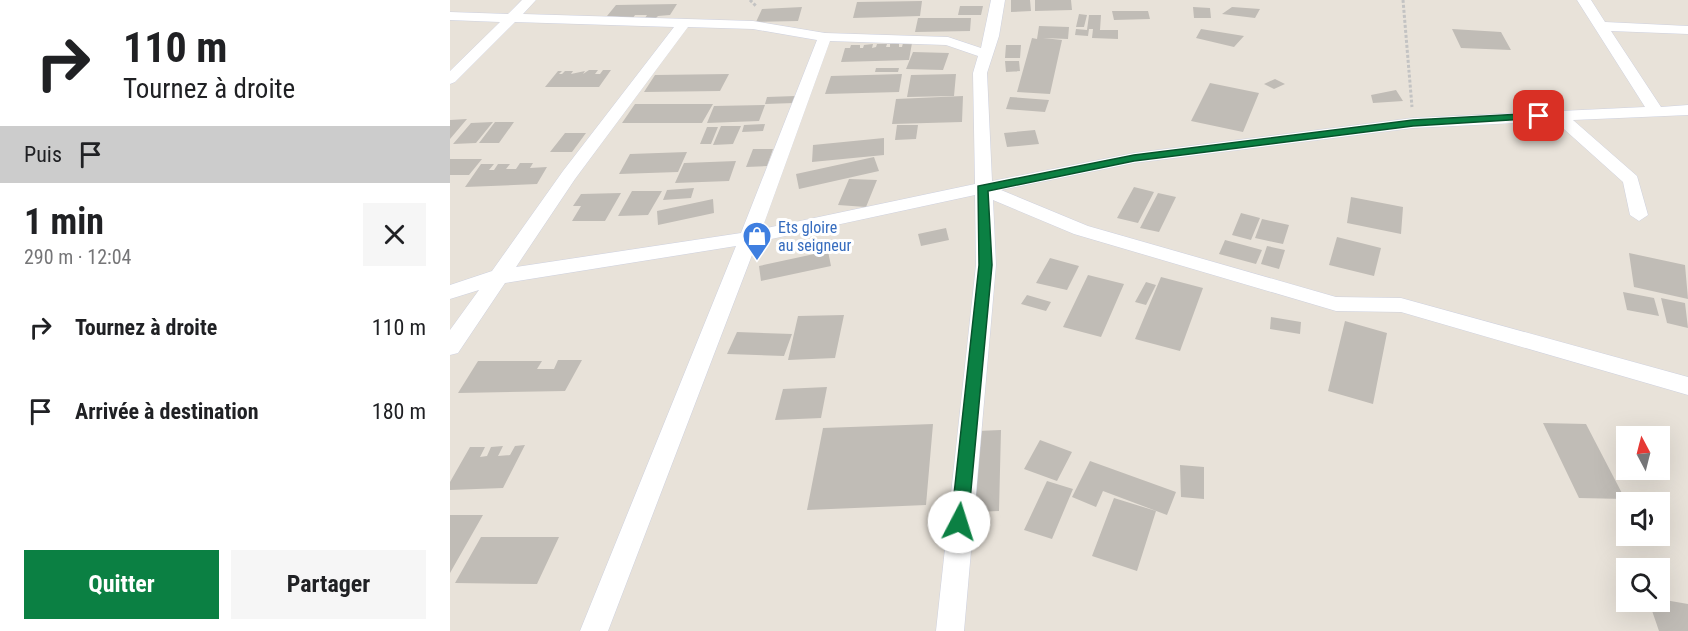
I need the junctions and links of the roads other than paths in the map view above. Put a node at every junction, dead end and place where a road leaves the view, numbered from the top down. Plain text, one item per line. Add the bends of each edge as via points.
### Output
1 (529, 0) edge
2 (998, 0) edge
3 (1584, 0) edge
4 (450, 16) edge
5 (514, 17) junction
6 (686, 21) junction
7 (1599, 26) junction
8 (1688, 30) edge
9 (825, 37) junction
10 (986, 54) junction
11 (450, 79) edge
12 (1655, 110) junction
13 (1688, 110) edge
14 (1557, 115) junction
15 (982, 189) junction
16 (1639, 216) dead end
17 (749, 238) junction
18 (496, 277) junction
19 (450, 292) edge
20 (450, 347) edge
21 (1688, 386) edge
22 (594, 631) edge
23 (950, 631) edge

1 - 5 street
2 - 10 street
3 - 7 street
4 - 5 street
5 - 6 street
5 - 11 street
6 - 9 street via 753,25
6 - 18 street
7 - 8 street
7 - 12 street
9 - 10 street via 948,41
9 - 17 street
10 - 15 street via 980,73
12 - 13 street
12 - 14 street
14 - 15 street via 1413,123 1134,158
14 - 16 street via 1631,180
15 - 17 street
15 - 21 street via 1081,230 1336,304 1401,304
15 - 23 street via 986,265
17 - 18 street
17 - 22 street
18 - 19 street
18 - 20 street

